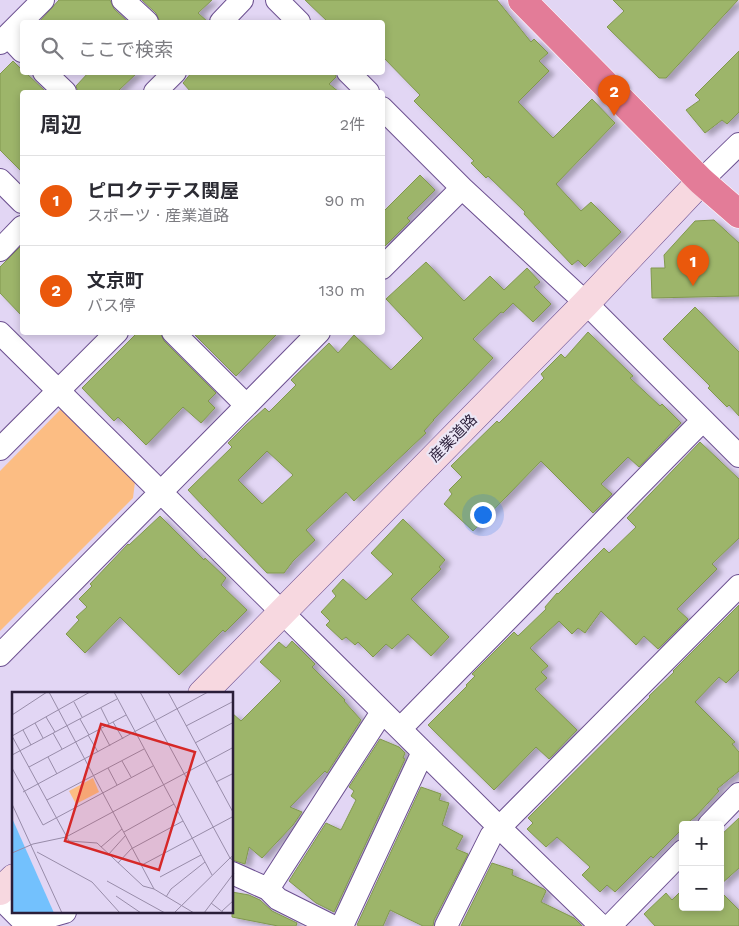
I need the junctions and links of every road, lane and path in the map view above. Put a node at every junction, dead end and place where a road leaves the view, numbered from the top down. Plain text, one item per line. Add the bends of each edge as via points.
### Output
1 (42, 0) edge
2 (123, 0) edge
3 (242, 0) edge
4 (276, 0) edge
5 (522, 0) edge
6 (27, 20) edge
7 (145, 20) edge
8 (223, 20) edge
9 (297, 20) edge
10 (20, 30) edge
11 (10, 43) edge
12 (47, 75) edge
13 (172, 75) edge
14 (63, 90) edge
15 (157, 90) edge
16 (385, 111) edge
17 (739, 144) edge
18 (0, 180) edge
19 (702, 181) junction
20 (462, 188) junction
21 (20, 200) edge
22 (739, 214) edge
23 (20, 229) edge
24 (0, 250) edge
25 (385, 265) edge
26 (586, 304) junction
27 (0, 333) edge
28 (114, 335) edge
29 (176, 335) edge
30 (316, 335) edge
31 (58, 390) junction
32 (246, 405) junction
33 (703, 420) junction
34 (0, 448) edge
35 (739, 456) edge
36 (161, 492) junction
37 (739, 586) edge
38 (282, 613) junction
39 (0, 655) edge
40 (204, 692) edge
41 (382, 712) junction
42 (400, 729) junction
43 (422, 752) junction
44 (739, 794) edge
45 (713, 821) edge
46 (499, 827) junction
47 (679, 856) edge
48 (234, 873) edge
49 (12, 880) edge
50 (268, 889) junction
51 (0, 891) edge
52 (0, 898) edge
53 (12, 910) edge
54 (16, 914) edge
55 (58, 914) edge
56 (332, 926) edge
57 (342, 926) edge
58 (446, 926) edge
59 (601, 926) edge
60 (610, 926) edge

1 - 6 street
2 - 7 street
3 - 8 street
4 - 9 street
5 - 19 highway
10 - 11 street
12 - 14 street
13 - 15 street
16 - 20 street
17 - 19 street
18 - 21 street
19 - 22 highway
19 - 26 street, 産業道路
20 - 25 street
20 - 26 street
23 - 24 street
26 - 33 street
26 - 38 street, 産業道路
27 - 31 street
28 - 31 street
29 - 32 street
30 - 32 street
31 - 34 street
31 - 36 street
32 - 36 street
33 - 35 street
33 - 42 street
36 - 38 street
36 - 39 street
37 - 46 street
38 - 40 street, 産業道路
38 - 41 street
41 - 42 street
41 - 50 street
42 - 43 street
43 - 46 street
43 - 57 street
44 - 45 street
46 - 58 street via 491,836
46 - 59 street
47 - 60 street
48 - 50 street
49 - 51 street
50 - 56 street via 278,900
52 - 53 street
54 - 55 street via 22,920 33,921

